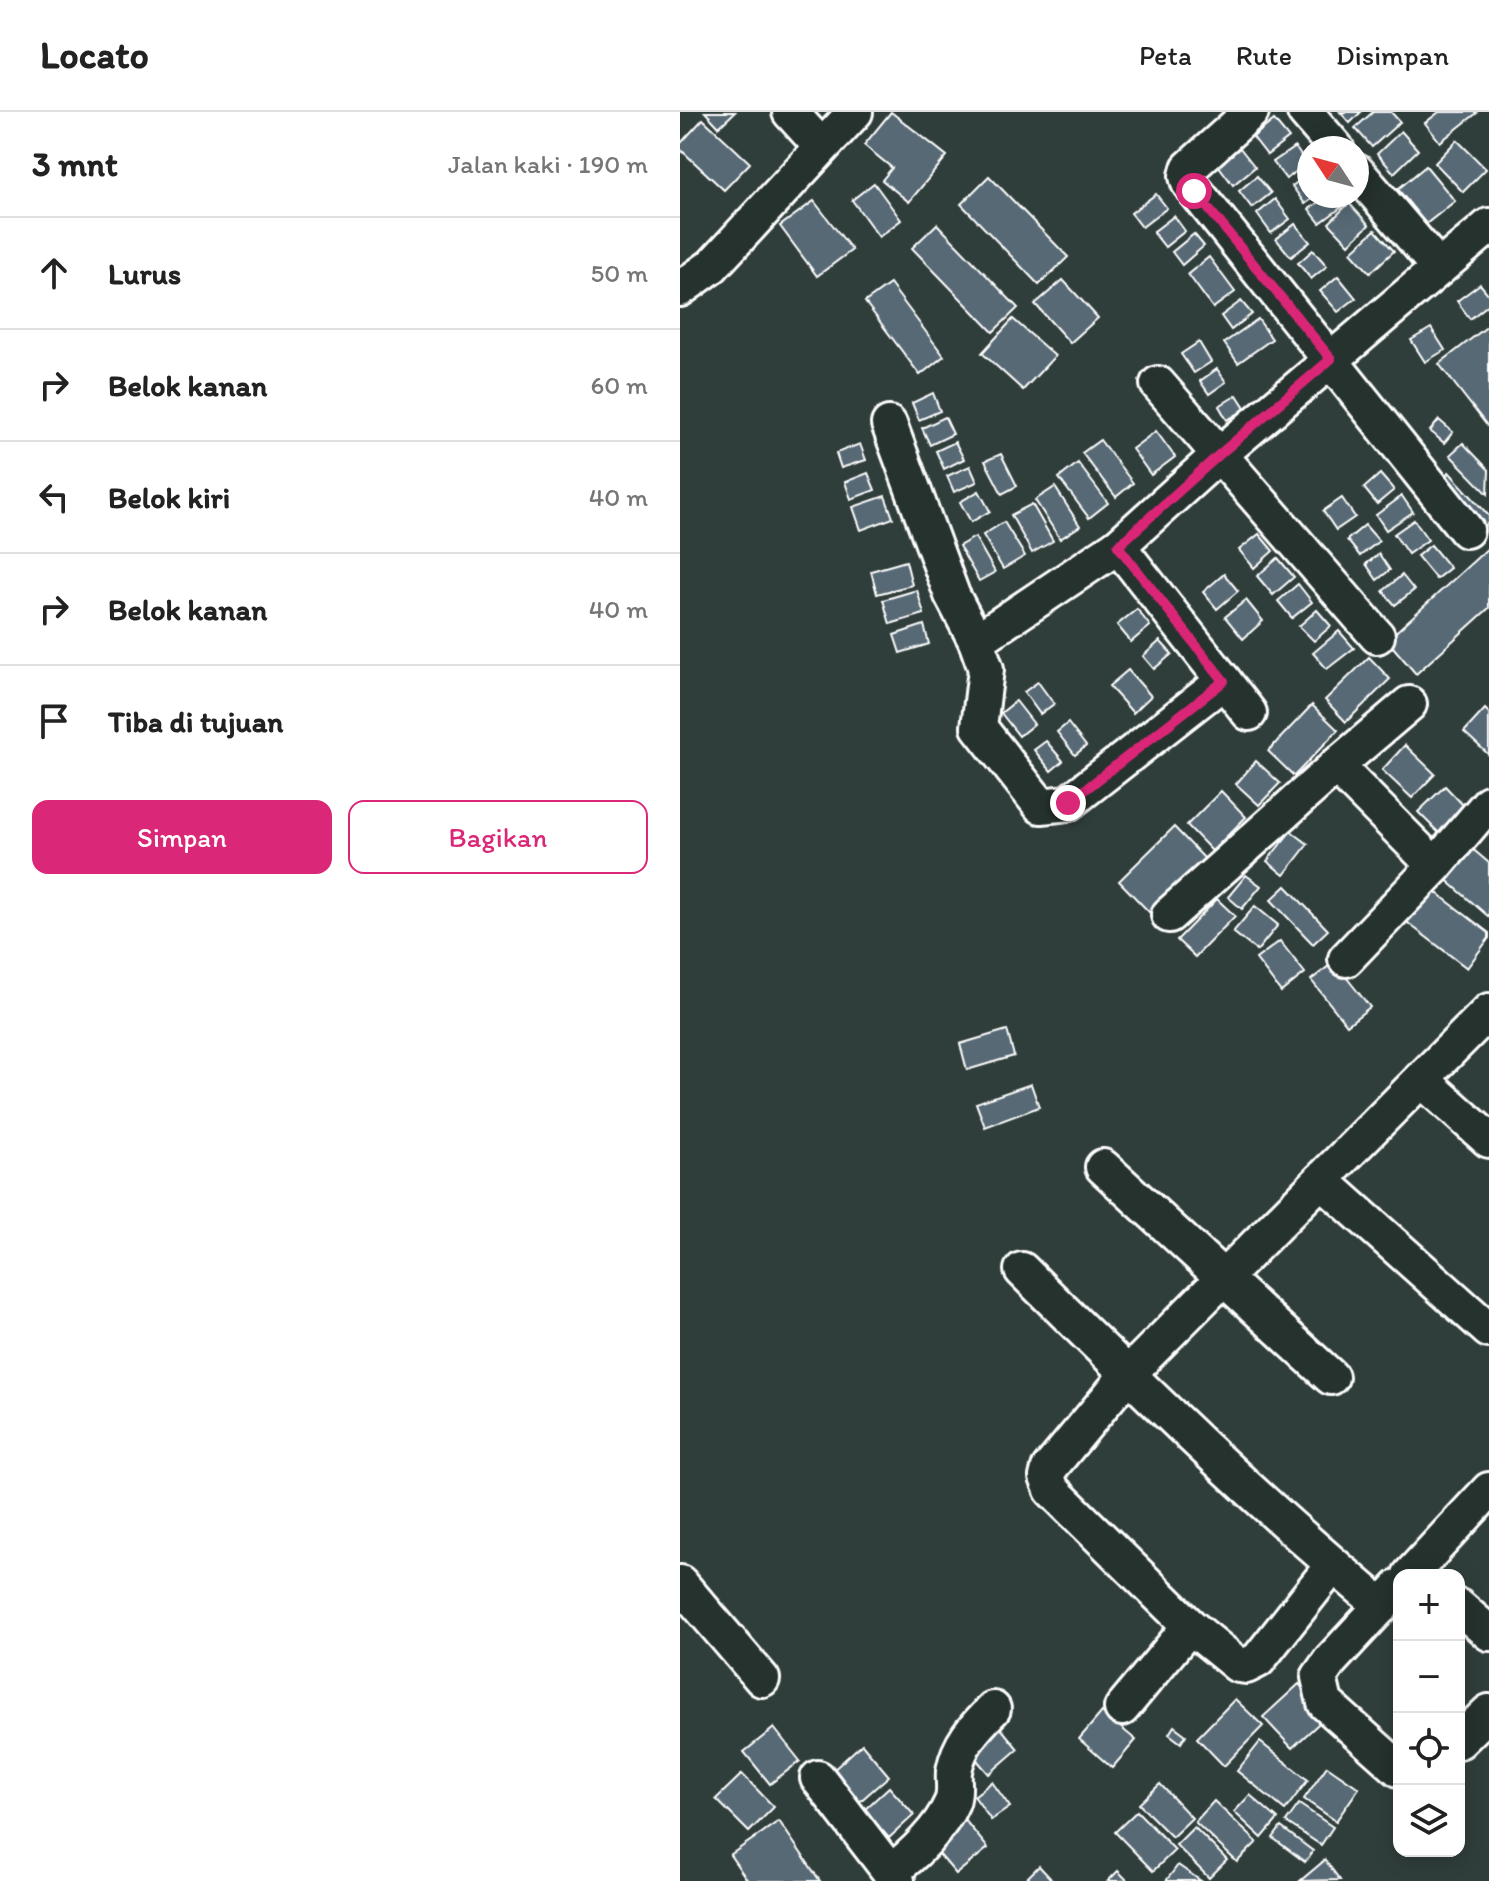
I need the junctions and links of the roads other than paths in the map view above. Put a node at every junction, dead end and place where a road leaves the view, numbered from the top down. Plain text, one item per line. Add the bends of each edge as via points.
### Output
1 (790, 112) edge
2 (855, 112) edge
3 (1251, 112) edge
4 (1305, 112) edge
5 (1326, 136) edge
6 (821, 146) junction
7 (1369, 186) edge
8 (1489, 226) edge
9 (1439, 268) junction
10 (680, 289) edge
11 (1331, 359) junction
12 (1158, 384) dead end
13 (889, 424) dead end
14 (1220, 454) junction
15 (1466, 530) dead end
16 (1118, 546) junction
17 (1377, 636) dead end
18 (976, 641) junction
19 (1224, 681) junction
20 (1409, 704) dead end
21 (1249, 713) dead end
22 (1336, 766) junction
23 (1489, 803) edge
24 (1435, 866) junction
25 (1169, 915) dead end
26 (1346, 959) dead end
27 (1489, 1011) edge
28 (1421, 1079) junction
29 (1489, 1140) edge
30 (1103, 1167) dead end
31 (1321, 1180) junction
32 (1022, 1270) dead end
33 (1223, 1278) junction
34 (1489, 1330) edge
35 (1127, 1375) junction
36 (1331, 1377) dead end
37 (1489, 1490) edge
38 (1333, 1565) junction
39 (1418, 1569) edge
40 (1393, 1579) edge
41 (680, 1583) edge
42 (1393, 1596) edge
43 (1465, 1612) edge
44 (1190, 1626) junction
45 (1489, 1633) edge
46 (762, 1679) dead end
47 (1122, 1708) dead end
48 (993, 1709) dead end
49 (1489, 1712) edge
50 (1465, 1735) edge
51 (1393, 1764) edge
52 (818, 1778) dead end
53 (894, 1876) edge

1 - 6 street
2 - 6 street
3 - 11 street via 1189,168 1187,176
4 - 5 street
6 - 10 street via 712,266
7 - 9 street
8 - 9 street
9 - 11 street
11 - 14 street
11 - 15 street
12 - 14 street
13 - 18 street via 952,595
14 - 16 street
14 - 17 street
16 - 18 street
16 - 19 street
18 - 19 street via 986,669 979,727 1041,806 1068,803
19 - 21 street
20 - 22 street
22 - 24 street
22 - 25 street
23 - 24 street
24 - 26 street
27 - 28 street
28 - 29 street
28 - 31 street
30 - 33 street
31 - 33 street
31 - 34 street
32 - 35 street
33 - 35 street
33 - 36 street
35 - 38 street
35 - 44 street via 1047,1477 1052,1490
37 - 39 street
38 - 40 street
38 - 44 street via 1269,1648 1246,1666 1231,1661
41 - 46 street
42 - 51 street via 1319,1677 1325,1703
43 - 45 street
44 - 47 street
48 - 53 street via 967,1734 954,1772 953,1800 940,1823
49 - 50 street
52 - 53 street

